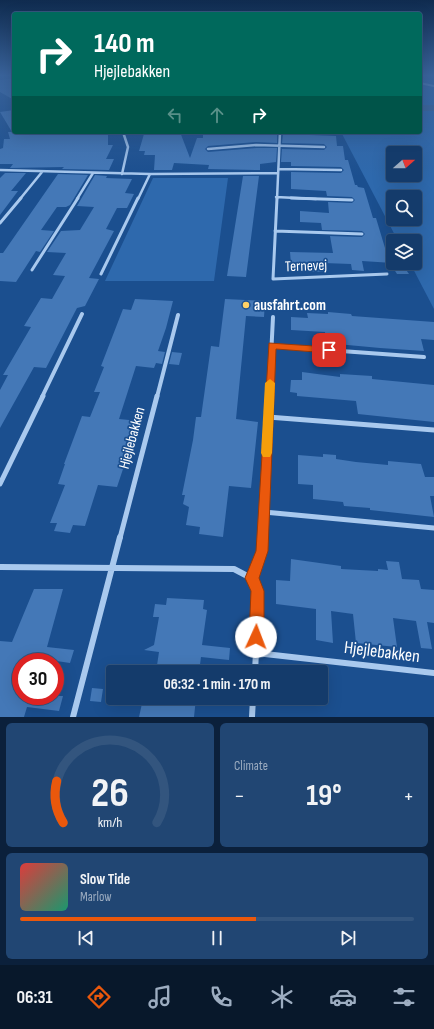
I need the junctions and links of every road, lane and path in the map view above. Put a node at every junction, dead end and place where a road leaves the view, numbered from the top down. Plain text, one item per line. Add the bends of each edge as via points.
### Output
1 (123, 134) edge
2 (280, 134) edge
3 (280, 145) junction
4 (324, 147) dead end
5 (208, 149) dead end
6 (0, 170) edge
7 (341, 170) dead end
8 (278, 171) junction
9 (42, 172) junction
10 (94, 173) junction
11 (122, 174) junction
12 (150, 174) junction
13 (276, 197) junction
14 (352, 200) dead end
15 (0, 223) edge
16 (275, 231) junction
17 (362, 234) dead end
18 (32, 270) dead end
19 (101, 274) dead end
20 (387, 274) dead end
21 (82, 314) dead end
22 (178, 315) dead end
23 (273, 317) dead end
24 (272, 346) junction
25 (424, 357) dead end
26 (268, 417) junction
27 (434, 430) edge
28 (0, 484) edge
29 (264, 512) junction
30 (434, 528) edge
31 (0, 567) edge
32 (112, 567) junction
33 (252, 578) junction
34 (256, 653) junction
35 (255, 665) edge
36 (434, 673) edge
37 (253, 705) edge
38 (73, 717) edge
39 (252, 717) edge

1 - 11 street via 128,146 128,157
2 - 3 street, Ternevej
3 - 4 street
3 - 5 street
3 - 8 street, Ternevej
6 - 9 street
7 - 8 street
8 - 12 street
8 - 13 street, Ternevej
9 - 10 street
9 - 15 street
10 - 11 street
10 - 18 street
11 - 12 street
12 - 19 street
13 - 14 street
13 - 16 street, Ternevej
16 - 17 street
16 - 20 street, Ternevej via 273,279
21 - 28 street
22 - 32 street, Hjejlebakken
23 - 24 street
24 - 25 street
24 - 26 street
26 - 27 street
26 - 29 street
29 - 30 street
29 - 33 street via 262,551
31 - 32 street
32 - 33 street via 234,569
32 - 38 street, Hjejlebakken
33 - 34 street via 257,591
34 - 35 street
34 - 36 street, Hjejlebakken
37 - 39 street

